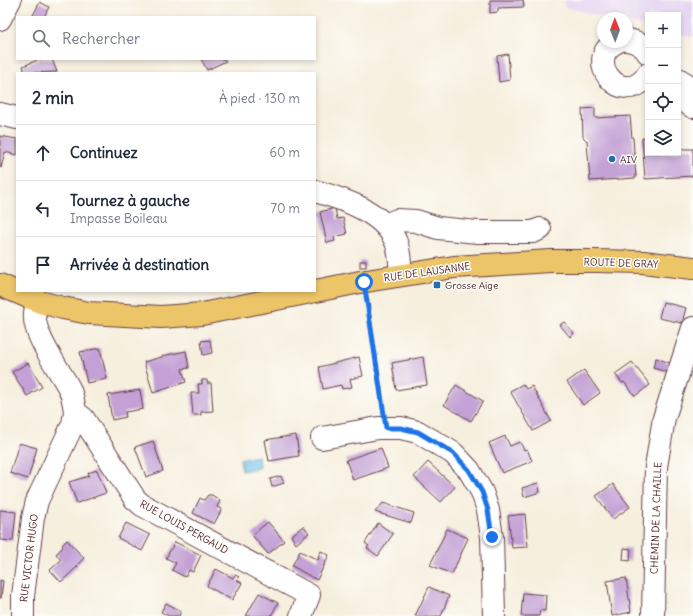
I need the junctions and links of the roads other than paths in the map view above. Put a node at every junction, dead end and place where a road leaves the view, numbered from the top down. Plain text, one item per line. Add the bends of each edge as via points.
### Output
1 (10, 0) edge
2 (0, 19) edge
3 (633, 41) edge
4 (609, 48) edge
5 (645, 50) edge
6 (645, 80) edge
7 (681, 81) edge
8 (693, 88) edge
9 (681, 99) edge
10 (693, 107) edge
11 (0, 114) edge
12 (16, 118) edge
13 (316, 191) edge
14 (385, 225) junction
15 (540, 229) dead end
16 (550, 261) joint
17 (693, 268) edge
18 (401, 275) junction
19 (0, 285) edge
20 (316, 291) edge
21 (16, 292) edge
22 (16, 292) edge
23 (313, 292) edge
24 (40, 302) junction
25 (693, 328) edge
26 (75, 412) junction
27 (322, 438) dead end
28 (494, 606) edge
29 (23, 616) edge
30 (301, 616) edge
31 (481, 616) edge
32 (653, 616) edge

1 - 2 street
3 - 5 street
4 - 6 street via 603,64 609,79 623,87 631,87
7 - 8 street
9 - 10 street
11 - 12 street
13 - 14 street via 356,206
14 - 15 street via 397,220 477,232 533,232
14 - 18 street via 397,243
16 - 17 main road, ROUTE DE GRAY via 643,262
16 - 18 main road, RUE DE LAUSANNE via 454,267
18 - 20 main road, RUE DE LAUSANNE
19 - 21 main road, RUE DE LAUSANNE
22 - 24 main road, RUE DE LAUSANNE
23 - 24 main road, RUE DE LAUSANNE via 202,314 161,317 89,313
24 - 26 street via 34,312 38,333 70,390
25 - 32 street, CHEMIN DE LA CHAILLE via 664,418 656,467
26 - 29 street, RUE VICTOR HUGO via 73,424 34,512 23,596
26 - 30 street, RUE LOUIS PERGAUD via 83,418 136,500 309,595
27 - 28 street via 378,428 401,428 418,432 453,453 469,470 482,492 488,510 492,537
28 - 31 street

